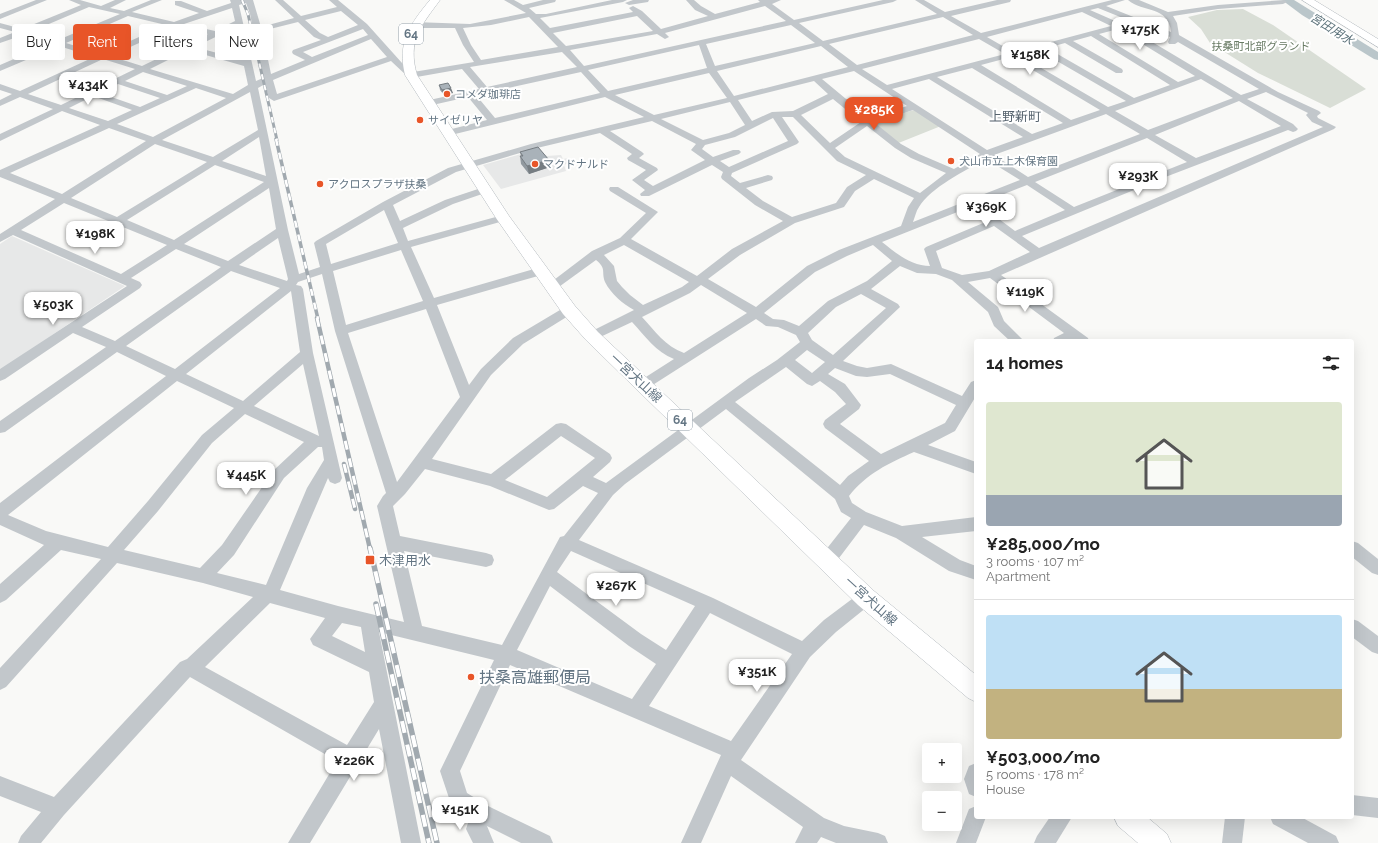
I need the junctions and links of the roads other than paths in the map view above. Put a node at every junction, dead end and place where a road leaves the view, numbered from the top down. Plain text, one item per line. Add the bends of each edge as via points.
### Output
1 (43, 0) edge
2 (73, 0) edge
3 (122, 0) edge
4 (158, 0) edge
5 (200, 0) edge
6 (248, 0) edge
7 (279, 0) edge
8 (333, 0) edge
9 (435, 0) edge
10 (508, 0) edge
11 (552, 0) edge
12 (645, 0) edge
13 (691, 0) edge
14 (777, 0) edge
15 (893, 0) edge
16 (918, 0) edge
17 (1007, 0) edge
18 (1121, 0) edge
19 (1132, 0) edge
20 (1222, 0) edge
21 (1307, 0) edge
22 (626, 1) edge
23 (764, 1) edge
24 (235, 2) edge
25 (1283, 2) dead end
26 (88, 5) junction
27 (1099, 6) junction
28 (1236, 6) junction
29 (523, 7) junction
30 (102, 8) junction
31 (343, 8) junction
32 (1082, 10) junction
33 (125, 13) junction
34 (206, 13) junction
35 (640, 13) junction
36 (1168, 14) junction
37 (532, 15) junction
38 (946, 15) junction
39 (0, 17) edge
40 (716, 17) junction
41 (301, 19) junction
42 (600, 21) junction
43 (239, 22) junction
44 (793, 22) junction
45 (42, 24) edge
46 (174, 24) joint
47 (235, 24) edge
48 (255, 24) edge
49 (416, 24) junction
50 (0, 25) edge
51 (273, 26) edge
52 (364, 26) junction
53 (458, 26) junction
54 (1119, 26) junction
55 (12, 29) edge
56 (207, 31) edge
57 (549, 31) junction
58 (660, 32) junction
59 (689, 32) dead end
60 (215, 33) joint
61 (1093, 34) junction
62 (12, 36) edge
63 (372, 36) junction
64 (980, 36) junction
65 (1175, 36) junction
66 (207, 37) edge
67 (326, 39) junction
68 (65, 40) edge
69 (616, 40) junction
70 (0, 41) edge
71 (1068, 41) junction
72 (701, 43) junction
73 (822, 44) junction
74 (1378, 44) edge
75 (677, 48) junction
76 (1041, 48) junction
77 (1157, 49) junction
78 (564, 50) junction
79 (207, 53) edge
80 (1014, 55) junction
81 (393, 58) junction
82 (19, 60) edge
83 (93, 60) edge
84 (114, 60) edge
85 (160, 60) edge
86 (264, 60) edge
87 (311, 60) junction
88 (1142, 63) junction
89 (248, 64) junction
90 (479, 64) junction
91 (974, 65) junction
92 (464, 66) junction
93 (0, 68) edge
94 (855, 68) junction
95 (142, 69) junction
96 (583, 69) junction
97 (712, 70) junction
98 (1119, 71) junction
99 (411, 75) junction
100 (1202, 76) junction
101 (931, 77) junction
102 (269, 78) junction
103 (816, 78) junction
104 (1096, 80) junction
105 (117, 81) junction
106 (1177, 85) junction
107 (194, 86) junction
108 (254, 86) junction
109 (0, 87) edge
110 (886, 88) junction
111 (485, 90) junction
112 (1267, 90) junction
113 (20, 94) junction
114 (92, 94) junction
115 (470, 94) junction
116 (606, 94) junction
117 (834, 95) junction
118 (233, 97) junction
119 (168, 98) junction
120 (1240, 98) junction
121 (732, 99) junction
122 (1133, 101) junction
123 (0, 103) edge
124 (428, 103) junction
125 (914, 107) junction
126 (61, 108) junction
127 (140, 110) junction
128 (1107, 110) junction
129 (775, 114) junction
130 (794, 114) junction
131 (650, 117) junction
132 (492, 121) junction
133 (867, 122) junction
134 (1069, 123) junction
135 (108, 125) junction
136 (750, 125) junction
137 (1290, 126) junction
138 (602, 130) junction
139 (263, 131) junction
140 (447, 134) junction
141 (1150, 134) junction
142 (1308, 137) junction
143 (0, 138) edge
144 (1031, 138) junction
145 (154, 140) junction
146 (702, 143) junction
147 (829, 148) junction
148 (736, 152) dead end
149 (987, 154) junction
150 (712, 161) junction
151 (214, 162) junction
152 (1195, 162) junction
153 (468, 165) junction
154 (728, 171) junction
155 (954, 173) junction
156 (0, 174) edge
157 (872, 175) junction
158 (768, 178) dead end
159 (272, 181) junction
160 (1028, 182) junction
161 (738, 187) junction
162 (614, 189) dead end
163 (484, 190) junction
164 (653, 190) junction
165 (922, 198) junction
166 (62, 199) junction
167 (633, 200) junction
168 (970, 203) junction
169 (387, 204) junction
170 (1072, 210) junction
171 (503, 218) junction
172 (118, 221) junction
173 (790, 221) junction
174 (996, 221) junction
175 (397, 226) junction
176 (906, 228) junction
177 (282, 230) junction
178 (13, 231) junction
179 (1014, 235) junction
180 (0, 239) edge
181 (624, 240) junction
182 (874, 241) junction
183 (175, 244) junction
184 (405, 245) junction
185 (1038, 252) junction
186 (596, 254) junction
187 (899, 261) junction
188 (229, 266) junction
189 (326, 270) junction
190 (937, 270) junction
191 (541, 271) junction
192 (992, 274) junction
193 (956, 277) junction
194 (122, 279) junction
195 (699, 280) junction
196 (292, 283) junction
197 (552, 286) junction
198 (862, 289) junction
199 (430, 303) junction
200 (569, 310) junction
201 (639, 312) junction
202 (757, 312) junction
203 (72, 328) junction
204 (341, 332) junction
205 (801, 332) junction
206 (592, 336) junction
207 (1078, 337) edge
208 (1016, 339) edge
209 (807, 343) junction
210 (117, 347) junction
211 (307, 353) junction
212 (685, 358) junction
213 (786, 360) junction
214 (832, 362) junction
215 (819, 374) junction
216 (0, 376) edge
217 (176, 376) junction
218 (643, 385) junction
219 (974, 388) edge
220 (467, 397) junction
221 (726, 402) junction
222 (964, 403) junction
223 (244, 407) junction
224 (0, 428) edge
225 (690, 429) junction
226 (322, 442) junction
227 (914, 446) junction
228 (880, 461) junction
229 (332, 462) junction
230 (422, 462) junction
231 (974, 467) edge
232 (335, 478) dead end
233 (582, 478) junction
234 (494, 481) junction
235 (608, 491) junction
236 (394, 495) junction
237 (841, 495) junction
238 (0, 512) edge
239 (861, 517) junction
240 (0, 518) edge
241 (974, 520) edge
242 (902, 533) junction
243 (58, 542) junction
244 (393, 542) junction
245 (566, 542) junction
246 (1354, 550) edge
247 (110, 554) junction
248 (486, 560) dead end
249 (827, 561) junction
250 (1378, 568) edge
251 (974, 572) edge
252 (548, 575) junction
253 (203, 576) junction
254 (267, 594) junction
255 (0, 595) edge
256 (866, 598) junction
257 (707, 603) junction
258 (338, 614) junction
259 (368, 620) junction
260 (1354, 629) edge
261 (415, 632) junction
262 (1378, 646) edge
263 (804, 651) junction
264 (506, 654) junction
265 (668, 661) junction
266 (377, 667) junction
267 (191, 668) junction
268 (0, 681) edge
269 (974, 688) edge
270 (383, 704) junction
271 (636, 710) junction
272 (732, 757) junction
273 (351, 758) junction
274 (0, 786) edge
275 (1354, 805) edge
276 (57, 808) junction
277 (1378, 808) edge
278 (481, 813) junction
279 (975, 819) edge
280 (1061, 819) edge
281 (1129, 819) edge
282 (1235, 819) edge
283 (1284, 819) edge
284 (817, 825) junction
285 (28, 843) edge
286 (298, 843) edge
287 (411, 843) edge
288 (484, 843) edge
289 (543, 843) edge
290 (691, 843) edge
291 (805, 843) edge
292 (878, 843) edge
293 (966, 843) edge
294 (1044, 843) edge
295 (1158, 843) edge
296 (1232, 843) edge
297 (1329, 843) edge

1 - 39 street
2 - 26 street
3 - 30 street
4 - 33 street
5 - 34 street via 182,4
6 - 24 street
6 - 48 street
7 - 41 street
8 - 31 street
9 - 49 main road, 一宮犬山線 / 64
10 - 29 street
11 - 29 street
12 - 22 street
13 - 40 street via 698,8
14 - 23 street
15 - 44 street
16 - 38 street
17 - 38 street
18 - 27 street
19 - 36 street
20 - 28 street
21 - 74 main road
22 - 35 street
22 - 37 street via 546,16
23 - 40 street
23 - 44 street
24 - 34 street
24 - 43 street
25 - 28 street
26 - 30 street
26 - 45 street
27 - 32 street
27 - 65 street
28 - 36 street via 1218,6
29 - 37 street
30 - 33 street
31 - 41 street
31 - 52 street
32 - 54 street
32 - 64 street
33 - 46 street
33 - 68 street
34 - 46 street
35 - 42 street
35 - 58 street
36 - 65 street via 1173,20
37 - 53 street via 491,24
37 - 57 street
38 - 64 street
38 - 73 street
40 - 58 street
41 - 51 street
41 - 67 street via 317,35
42 - 57 street
42 - 69 street
43 - 47 street
43 - 89 street
44 - 72 street
44 - 73 street
49 - 53 street
49 - 99 main road, 一宮犬山線 / 64 via 411,35 407,64
50 - 55 street
52 - 63 street
52 - 67 street
53 - 90 street
54 - 61 street
54 - 77 street
56 - 60 street
57 - 78 street
58 - 69 street
58 - 75 street
59 - 72 street
60 - 66 street
61 - 71 street
61 - 88 street
62 - 70 street
63 - 81 street
63 - 87 street
64 - 80 street
64 - 94 street
65 - 77 street via 1174,41
65 - 112 street
67 - 87 street via 296,52
69 - 78 street
71 - 76 street
71 - 98 street
72 - 75 street
72 - 97 street
73 - 94 street
73 - 97 street
75 - 96 street
76 - 80 street
76 - 104 street
77 - 100 street
78 - 90 street
78 - 96 street
79 - 89 street
80 - 91 street
80 - 128 street
81 - 99 street
81 - 102 street via 274,98
82 - 93 street
83 - 113 street
84 - 95 street
85 - 95 street
86 - 102 street
87 - 102 street
88 - 98 street
88 - 106 street
89 - 108 street
90 - 92 street
91 - 101 street
91 - 134 street
92 - 99 street
92 - 111 street
94 - 103 street
94 - 110 street
95 - 105 street
95 - 107 street
96 - 111 street
96 - 116 street
97 - 116 street
97 - 121 street
98 - 104 street
99 - 124 main road, 一宮犬山線 / 64
100 - 106 street
100 - 120 street
101 - 110 street
101 - 144 street
102 - 108 street
103 - 117 street
103 - 121 street
104 - 122 street
105 - 114 street
105 - 119 street
106 - 122 street
107 - 118 street
107 - 119 street
108 - 118 street
108 - 139 street
109 - 113 street
110 - 125 street
111 - 115 street
112 - 120 street
112 - 142 street via 1316,113 1311,115 1315,120 1331,127
113 - 123 street
113 - 126 street
114 - 126 street
114 - 127 street
115 - 124 street
115 - 132 street
116 - 131 street
116 - 132 street
117 - 130 street
117 - 133 street
118 - 145 street
119 - 127 street
120 - 137 street
120 - 141 street
121 - 131 street
121 - 136 street
122 - 128 street
124 - 140 main road, 一宮犬山線 / 64
125 - 133 street
125 - 149 street
126 - 135 street
126 - 143 street
127 - 135 street
128 - 134 street
128 - 141 street
129 - 130 street
129 - 136 street
129 - 154 street via 794,142
130 - 147 street
131 - 138 street
131 - 146 street
132 - 140 street
133 - 147 street
133 - 155 street via 915,156
134 - 144 street
135 - 145 street
135 - 156 street
136 - 146 street via 732,135
137 - 142 street
137 - 152 street
138 - 153 street
138 - 164 street via 639,154 632,158 653,170 637,180
139 - 151 street
139 - 159 street
140 - 153 main road, 一宮犬山線 / 64
141 - 152 street
141 - 160 street
142 - 185 street
144 - 149 street
145 - 151 street
145 - 166 street
146 - 150 street via 696,150
147 - 157 street via 841,158
148 - 150 street
149 - 155 street
149 - 160 street
150 - 154 street
150 - 164 street
151 - 159 street
151 - 172 street
152 - 170 street
153 - 163 main road, 一宮犬山線 / 64
153 - 169 street via 452,170
154 - 161 street via 726,177
155 - 165 street
156 - 166 street
157 - 165 street
157 - 173 street via 851,189 840,205
158 - 161 street
159 - 177 street
159 - 183 street
160 - 168 street
160 - 170 street
161 - 173 street via 771,211
162 - 167 street
163 - 171 main road, 一宮犬山線 / 64
163 - 175 street via 449,202
164 - 167 street
165 - 176 street via 913,207
166 - 172 street
166 - 178 street
167 - 181 street via 653,212
168 - 174 street
168 - 176 street
169 - 175 street
169 - 189 street via 320,243
170 - 179 street
171 - 184 street
171 - 191 main road, 一宮犬山線 / 64
172 - 183 street
173 - 195 street via 736,252
174 - 179 street
174 - 190 street via 930,249
175 - 184 street
176 - 182 street
177 - 188 street
177 - 196 street
178 - 180 street
178 - 194 street
179 - 185 street
181 - 186 street
181 - 195 street
182 - 187 street
182 - 202 street via 811,269
183 - 188 street
183 - 194 street
184 - 189 street
184 - 199 street
185 - 192 street
186 - 197 street
186 - 201 street via 606,262 611,280 619,291
187 - 190 street via 920,270
187 - 198 street
188 - 196 street
188 - 210 street
189 - 196 street via 306,274
189 - 204 street
190 - 193 street
191 - 197 main road, 一宮犬山線 / 64
191 - 199 street
192 - 193 street via 961,279
192 - 207 street
193 - 208 street via 994,310 998,324
194 - 203 street via 136,285
195 - 201 street via 686,290
195 - 202 street
196 - 211 street via 297,289
196 - 217 street
197 - 200 main road, 一宮犬山線 / 64
198 - 205 street via 832,304
198 - 214 street via 894,307
199 - 204 street
199 - 220 street
200 - 206 main road, 一宮犬山線 / 64
200 - 220 street via 518,341 486,372
201 - 206 street
201 - 212 street via 660,345
202 - 205 street via 770,323 780,323
202 - 212 street
203 - 210 street
203 - 216 street
204 - 236 street
205 - 209 street
206 - 218 main road, 一宮犬山線 / 64
209 - 213 street
209 - 214 street
210 - 217 street
210 - 224 street
211 - 223 street
211 - 226 street
212 - 218 street
213 - 215 street via 812,381
213 - 221 street
214 - 215 street
214 - 222 street via 858,373 891,369
215 - 228 street via 840,388 854,405 830,424
217 - 223 street
217 - 238 street
218 - 225 main road, 一宮犬山線 / 64
219 - 222 street
220 - 230 street
221 - 225 street
221 - 237 street
222 - 227 street via 950,427
223 - 226 street
223 - 247 street via 207,439
225 - 235 street
225 - 249 main road, 一宮犬山線 / 64
226 - 229 street
226 - 253 street via 279,474 228,550
227 - 228 street
227 - 231 street
228 - 237 street via 853,480
229 - 232 street
229 - 254 street via 314,488 272,590
230 - 234 street
230 - 236 street
233 - 234 street via 548,504
233 - 234 street via 605,458 560,428
233 - 235 street
235 - 245 street
236 - 244 street via 385,506
237 - 239 street via 846,507
239 - 242 street
239 - 249 street
240 - 243 street
241 - 242 street
242 - 251 street via 955,566
243 - 247 street
243 - 255 street
244 - 248 street
244 - 261 street
245 - 252 street
245 - 257 street
246 - 250 street
247 - 253 street
247 - 268 street via 110,561
249 - 256 main road, 一宮犬山線 / 64
252 - 264 street
252 - 265 street via 635,640
253 - 254 street
254 - 258 street
254 - 267 street
256 - 263 street via 830,626
256 - 269 main road, 一宮犬山線 / 64
257 - 263 street
257 - 265 street
258 - 259 street
258 - 266 street via 319,639
259 - 261 street
259 - 266 street
260 - 262 street
261 - 264 street
263 - 272 street
264 - 271 street
264 - 278 street via 450,771 459,800
265 - 271 street
266 - 270 street
267 - 273 street
267 - 276 street via 186,668
270 - 273 street
270 - 287 street
271 - 272 street
272 - 284 street
272 - 290 street
273 - 286 street
274 - 276 street
275 - 277 street
276 - 285 street
278 - 288 street via 476,829
278 - 289 street
279 - 293 street
280 - 294 street
281 - 295 main road
282 - 296 street
283 - 297 street
284 - 291 street
284 - 292 street via 844,836

